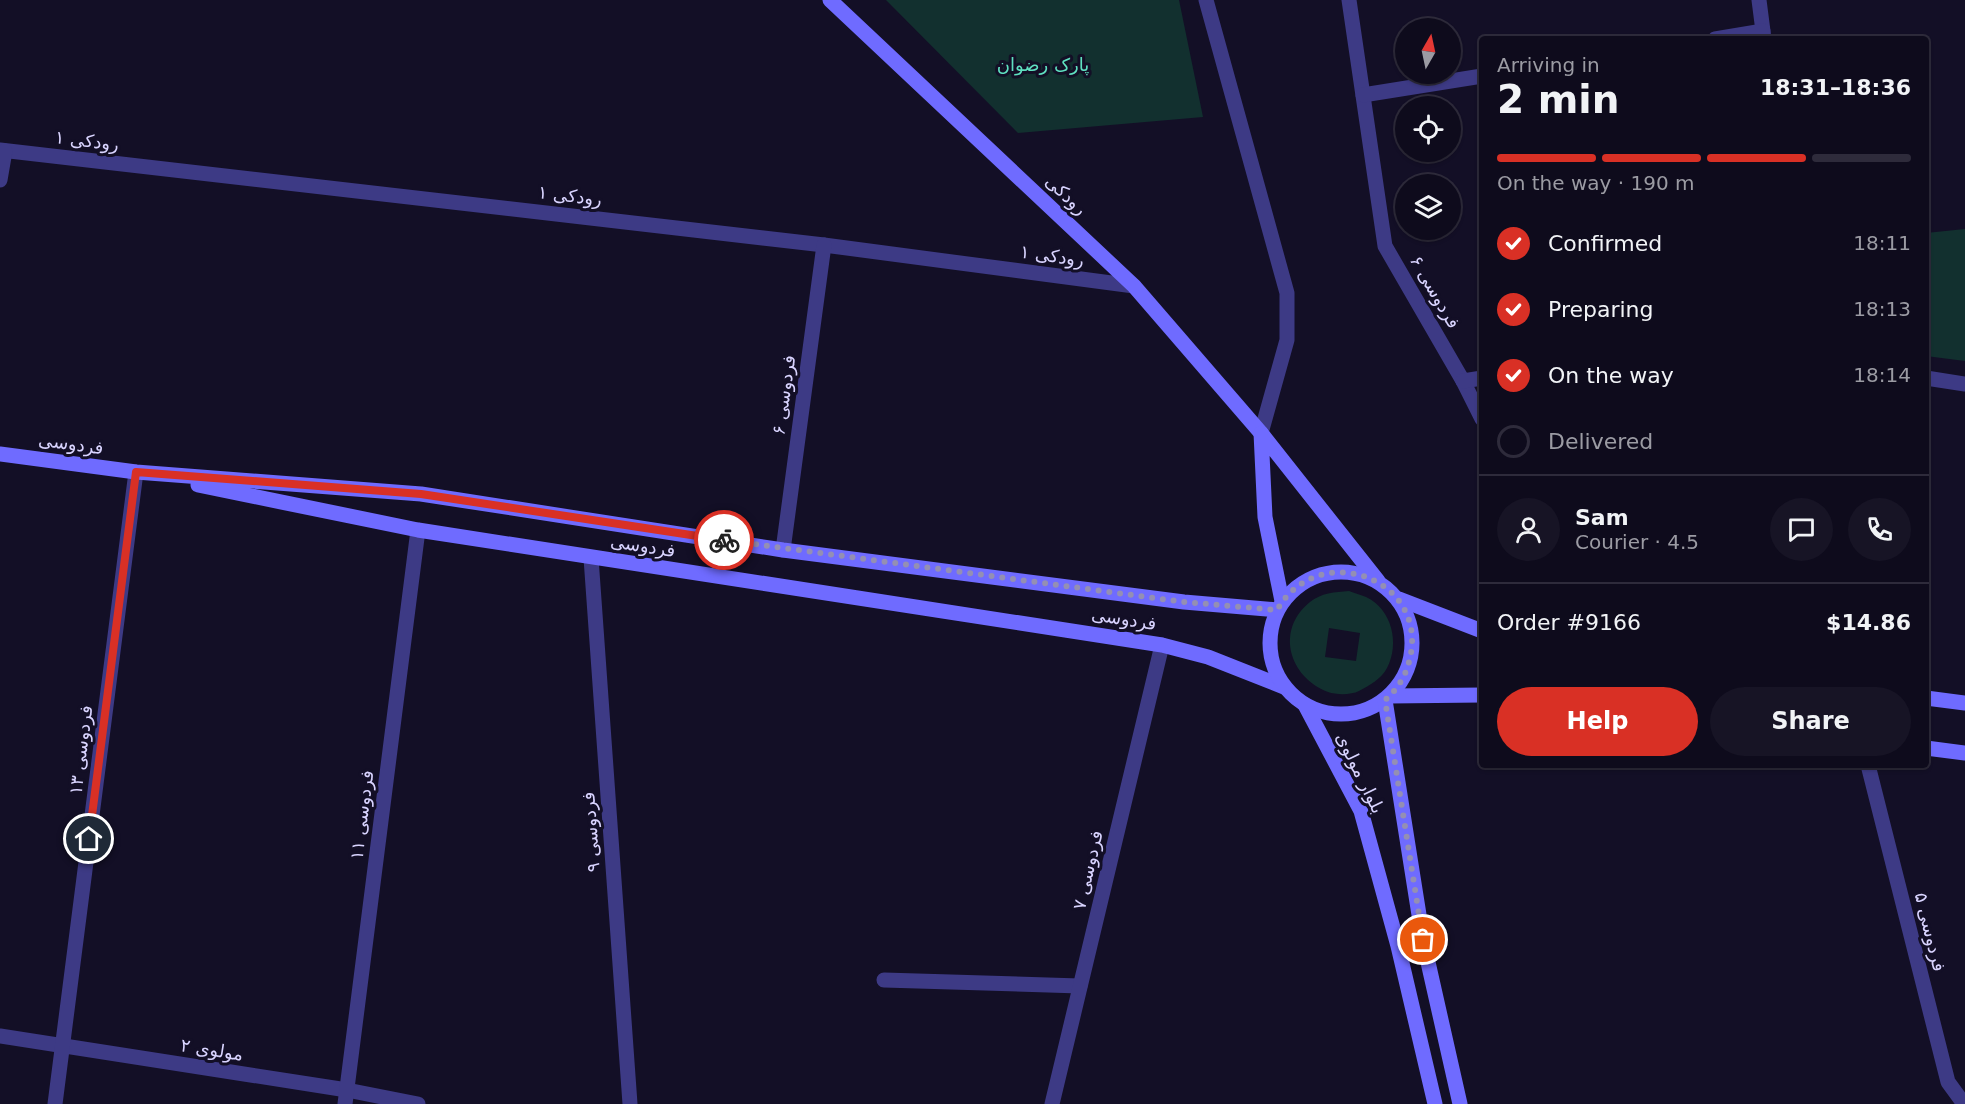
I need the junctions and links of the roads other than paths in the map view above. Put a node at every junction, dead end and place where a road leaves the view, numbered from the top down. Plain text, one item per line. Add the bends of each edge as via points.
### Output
1 (830, 0) edge
2 (1206, 0) edge
3 (1349, 0) edge
4 (1759, 0) edge
5 (1763, 35) edge
6 (1479, 76) edge
7 (1363, 95) junction
8 (3, 151) edge
9 (0, 180) edge
10 (824, 245) junction
11 (1134, 286) junction
12 (1479, 378) edge
13 (1929, 378) edge
14 (1463, 381) junction
15 (1965, 384) edge
16 (1479, 413) edge
17 (1261, 433) junction
18 (0, 454) edge
19 (136, 472) junction
20 (418, 530) junction
21 (783, 550) junction
22 (591, 558) junction
23 (1378, 581) junction
24 (1399, 599) junction
25 (1280, 605) junction
26 (1479, 630) edge
27 (1162, 645) junction
28 (1284, 687) junction
29 (1479, 694) edge
30 (1388, 698) junction
31 (1929, 698) edge
32 (1965, 703) edge
33 (1305, 705) junction
34 (1929, 748) edge
35 (1965, 753) edge
36 (1869, 768) edge
37 (884, 980) dead end
38 (1080, 986) junction
39 (0, 1036) edge
40 (62, 1046) junction
41 (1948, 1082) junction
42 (1965, 1084) edge
43 (346, 1097) edge
44 (55, 1104) edge
45 (418, 1104) edge
46 (630, 1104) edge
47 (1052, 1104) edge
48 (1435, 1104) edge
49 (1460, 1104) edge
50 (1964, 1104) edge

1 - 11 main road, رودکی
2 - 17 street via 1287,293 1287,340
3 - 7 street, فردوسی ۶
4 - 5 street
6 - 7 street
7 - 14 street, فردوسی ۶ via 1385,246
8 - 9 street
8 - 10 street, رودکی ۱
10 - 11 street, رودکی ۱
10 - 21 street, فردوسی ۶
11 - 17 main road, رودکی
12 - 14 street
13 - 15 street
14 - 16 street, فردوسی ۶
17 - 23 main road, رودکی
17 - 25 main road via 1265,517
18 - 19 main road, فردوسی
19 - 20 main road, فردوسی
19 - 21 main road, فردوسی via 421,494
19 - 40 street, فردوسی ۱۳
20 - 22 main road, فردوسی
20 - 43 street, فردوسی ۱۱
21 - 25 main road, فردوسی via 1184,602
22 - 27 main road, فردوسی
22 - 46 street, فردوسی ۹
23 - 24 main road
23 - 25 main road via 1353,572 1326,572 1302,582
24 - 26 main road
24 - 30 main road via 1411,623 1413,649 1406,675
25 - 28 main road via 1269,635 1272,662
27 - 28 main road, فردوسی via 1208,657
27 - 38 street, فردوسی ۷
28 - 33 main road
29 - 30 main road
30 - 33 main road via 1360,712 1332,714
30 - 49 main road, بلوار مولوی via 1423,940
31 - 32 main road
33 - 48 main road, بلوار مولوی via 1361,811
34 - 35 main road
36 - 41 street, فردوسی ۵
37 - 38 street
38 - 47 street, فردوسی ۷
39 - 40 street, مولوی ۲
40 - 43 street, مولوی ۲
40 - 44 street, فردوسی ۱۳
41 - 42 street
41 - 50 street, فردوسی ۵
43 - 45 street, مولوی ۲

